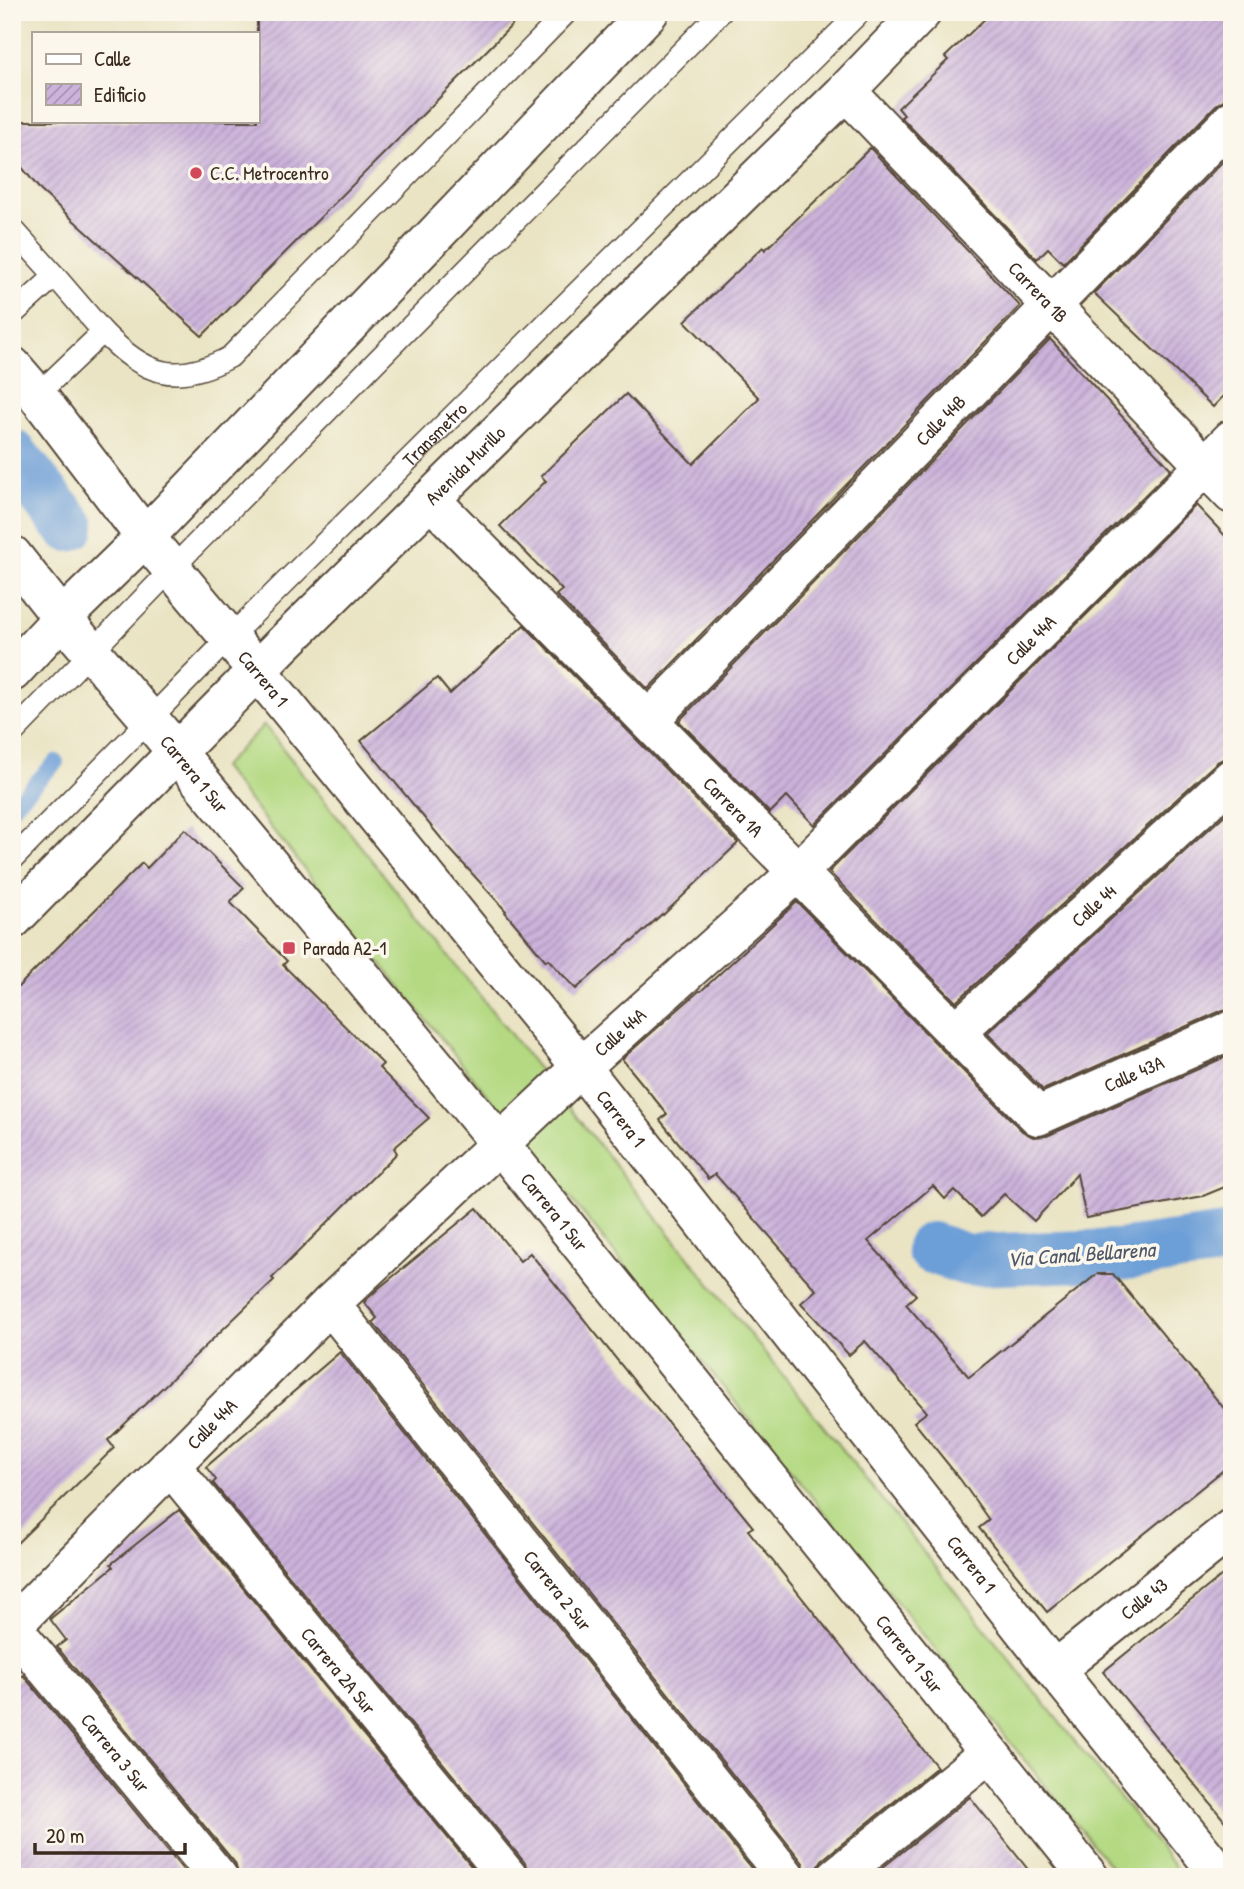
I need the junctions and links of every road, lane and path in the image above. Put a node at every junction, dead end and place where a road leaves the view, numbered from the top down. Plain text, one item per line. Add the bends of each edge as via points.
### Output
1 (567, 12) edge
2 (649, 12) edge
3 (721, 12) edge
4 (860, 12) edge
5 (922, 12) edge
6 (846, 91) junction
7 (1232, 120) edge
8 (12, 228) edge
9 (55, 276) junction
10 (1051, 306) junction
11 (12, 315) edge
12 (103, 332) junction
13 (12, 366) edge
14 (37, 395) junction
15 (1232, 439) edge
16 (1206, 466) junction
17 (1232, 494) edge
18 (430, 499) junction
19 (145, 537) junction
20 (12, 555) edge
21 (173, 568) junction
22 (62, 618) junction
23 (230, 637) junction
24 (91, 652) junction
25 (258, 671) junction
26 (12, 672) edge
27 (150, 720) junction
28 (649, 720) junction
29 (12, 734) edge
30 (177, 753) junction
31 (1232, 778) edge
32 (12, 860) edge
33 (799, 872) junction
34 (12, 920) edge
35 (1232, 1030) edge
36 (957, 1032) junction
37 (581, 1067) junction
38 (1038, 1116) joint
39 (500, 1144) junction
40 (330, 1304) junction
41 (170, 1465) junction
42 (1232, 1528) edge
43 (12, 1627) edge
44 (1055, 1670) junction
45 (989, 1753) junction
46 (218, 1877) edge
47 (508, 1877) edge
48 (786, 1877) edge
49 (836, 1877) edge
50 (1089, 1877) edge
51 (1222, 1877) edge

1 - 12 lane via 230,357 190,373 163,372 123,352
2 - 19 street
3 - 21 lane
4 - 23 lane, Transmetro
5 - 6 street, Avenida Murillo
6 - 10 street, Carrera 1B
6 - 18 street, Avenida Murillo
7 - 10 street, Calle 44B
8 - 9 lane
9 - 11 lane
9 - 12 lane
10 - 16 street, Carrera 1B
10 - 28 street, Calle 44B
12 - 14 lane
13 - 14 street, Carrera 1
14 - 19 street, Carrera 1
15 - 16 street, Calle 44A
16 - 17 street, Carrera 1B
16 - 33 street, Calle 44A
18 - 25 street, Avenida Murillo
18 - 28 street, Carrera 1A
19 - 21 street, Carrera 1
19 - 22 street
20 - 22 street, Carrera 1 Sur
21 - 23 street, Carrera 1
21 - 24 lane
22 - 24 street, Carrera 1 Sur
22 - 26 street
23 - 25 street, Carrera 1
23 - 27 lane, Transmetro
24 - 27 street, Carrera 1 Sur
24 - 29 lane
25 - 30 street, Avenida Murillo
25 - 37 street, Carrera 1
27 - 30 street, Carrera 1 Sur
27 - 32 lane, Transmetro
28 - 33 street, Carrera 1A
30 - 34 street, Avenida Murillo
30 - 39 street, Carrera 1 Sur
31 - 36 street, Calle 44
33 - 36 street, Carrera 1A
33 - 37 street, Calle 44A
35 - 38 street, Calle 43A
36 - 38 street, Carrera 1A
37 - 39 street, Calle 44A
37 - 44 street, Carrera 1
39 - 40 street, Calle 44A
39 - 45 street, Carrera 1 Sur
40 - 41 street, Calle 44A
40 - 48 street, Carrera 2 Sur
41 - 43 street, Calle 44A
41 - 47 street, Carrera 2A Sur
42 - 44 street, Calle 43
43 - 46 street, Carrera 3 Sur
44 - 51 street, Carrera 1
45 - 49 street
45 - 50 street, Carrera 1 Sur

